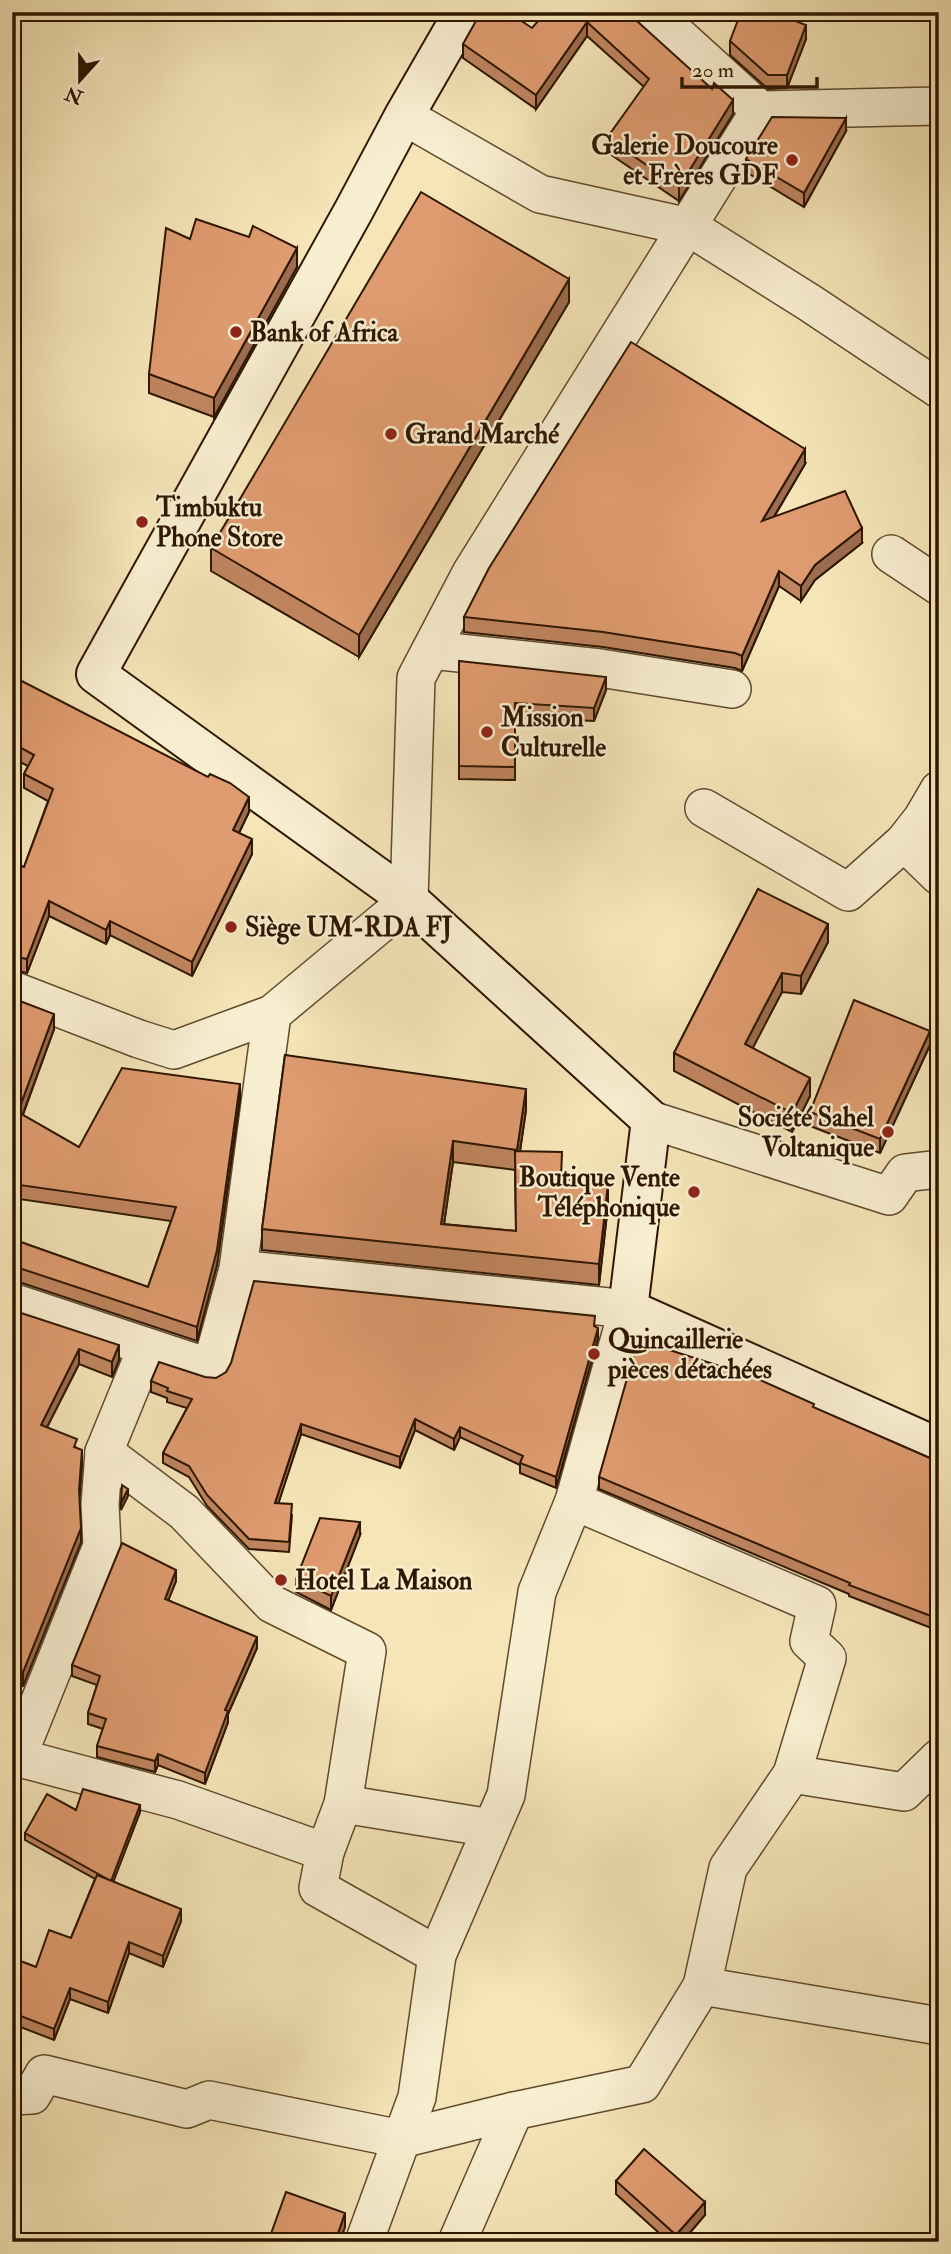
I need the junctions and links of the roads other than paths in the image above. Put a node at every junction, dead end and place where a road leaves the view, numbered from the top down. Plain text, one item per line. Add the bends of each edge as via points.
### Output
1 (464, 12) edge
2 (652, 12) edge
3 (939, 106) edge
4 (760, 110) junction
5 (404, 116) junction
6 (688, 227) junction
7 (939, 389) edge
8 (891, 554) dead end
9 (939, 586) edge
10 (431, 650) junction
11 (732, 689) dead end
12 (939, 790) edge
13 (704, 808) dead end
14 (904, 842) junction
15 (939, 876) edge
16 (409, 900) junction
17 (12, 990) edge
18 (272, 1014) junction
19 (651, 1120) junction
20 (939, 1169) edge
21 (238, 1269) junction
22 (12, 1302) edge
23 (628, 1308) junction
24 (147, 1347) junction
25 (939, 1448) edge
26 (104, 1452) junction
27 (574, 1501) junction
28 (15, 1757) edge
29 (939, 1758) edge
30 (792, 1774) junction
31 (343, 1804) junction
32 (491, 1828) junction
33 (325, 1852) junction
34 (437, 1955) junction
35 (702, 1986) junction
36 (939, 2026) edge
37 (12, 2096) edge
38 (514, 2111) junction
39 (401, 2139) junction
40 (364, 2242) edge
41 (457, 2242) edge

1 - 5 street
2 - 4 street
3 - 4 street
4 - 6 street
5 - 6 street via 540,194
5 - 16 street via 96,674
6 - 7 street
6 - 10 street via 471,573
8 - 9 street
10 - 11 street via 600,668
10 - 16 street via 416,678
12 - 14 street
13 - 14 street via 848,892
14 - 15 street
16 - 18 street
16 - 19 street
17 - 18 street via 174,1050
18 - 21 street
19 - 20 street via 889,1196 905,1173
19 - 23 street
21 - 23 street
21 - 24 street via 211,1368
22 - 24 street
23 - 25 street
23 - 27 street
24 - 26 street
26 - 28 street via 102,1546
26 - 31 street via 184,1512 272,1604 367,1651
27 - 30 street via 817,1605 810,1641 827,1658
27 - 32 street via 537,1592 506,1795
28 - 33 street via 178,1800
29 - 30 street via 904,1792
30 - 35 street via 729,1868
31 - 32 street
31 - 33 street
32 - 34 street
33 - 34 street via 318,1888
34 - 39 street via 417,2096
35 - 36 street
35 - 38 street via 642,2084
37 - 39 street via 32,2095 44,2074 187,2109 209,2100
38 - 39 street
38 - 41 street
39 - 40 street

